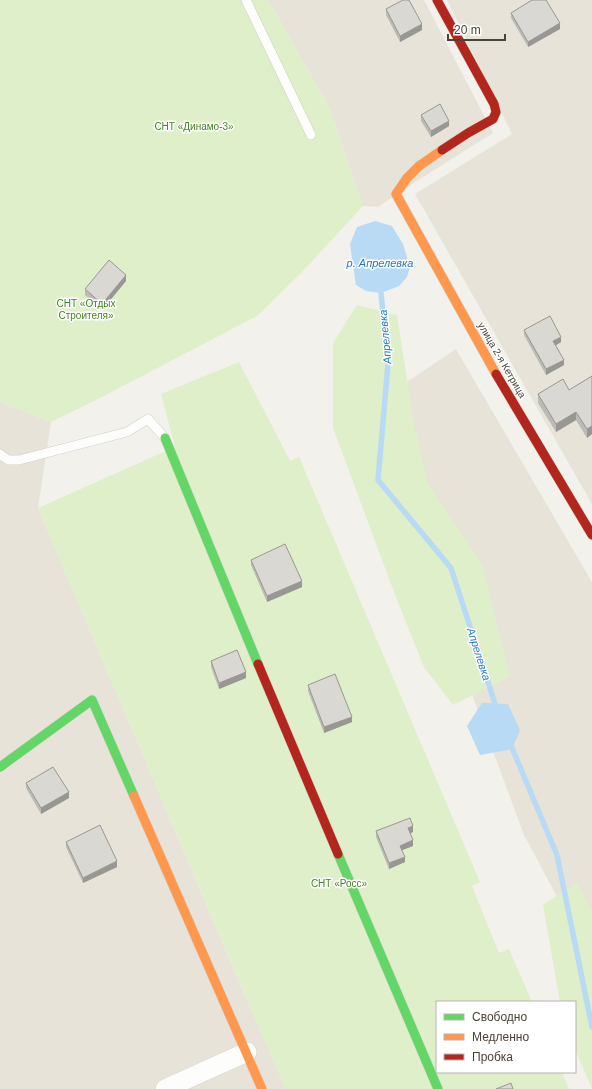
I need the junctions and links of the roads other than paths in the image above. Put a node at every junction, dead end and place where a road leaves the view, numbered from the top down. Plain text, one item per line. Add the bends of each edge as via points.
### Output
1 (246, 0) edge
2 (437, 0) edge
3 (311, 135) dead end
4 (165, 438) joint
5 (0, 454) edge
6 (592, 535) edge
7 (0, 767) edge
8 (246, 1052) junction
9 (165, 1089) edge
10 (262, 1089) edge
11 (438, 1089) edge

1 - 3 lane
2 - 6 street, улица 2-я Кетрица via 496,112 492,119 419,166 396,194 496,374
4 - 5 lane via 148,419 127,432 19,460 8,460
4 - 11 street via 266,685
7 - 8 street via 92,700
8 - 9 street
8 - 10 street

